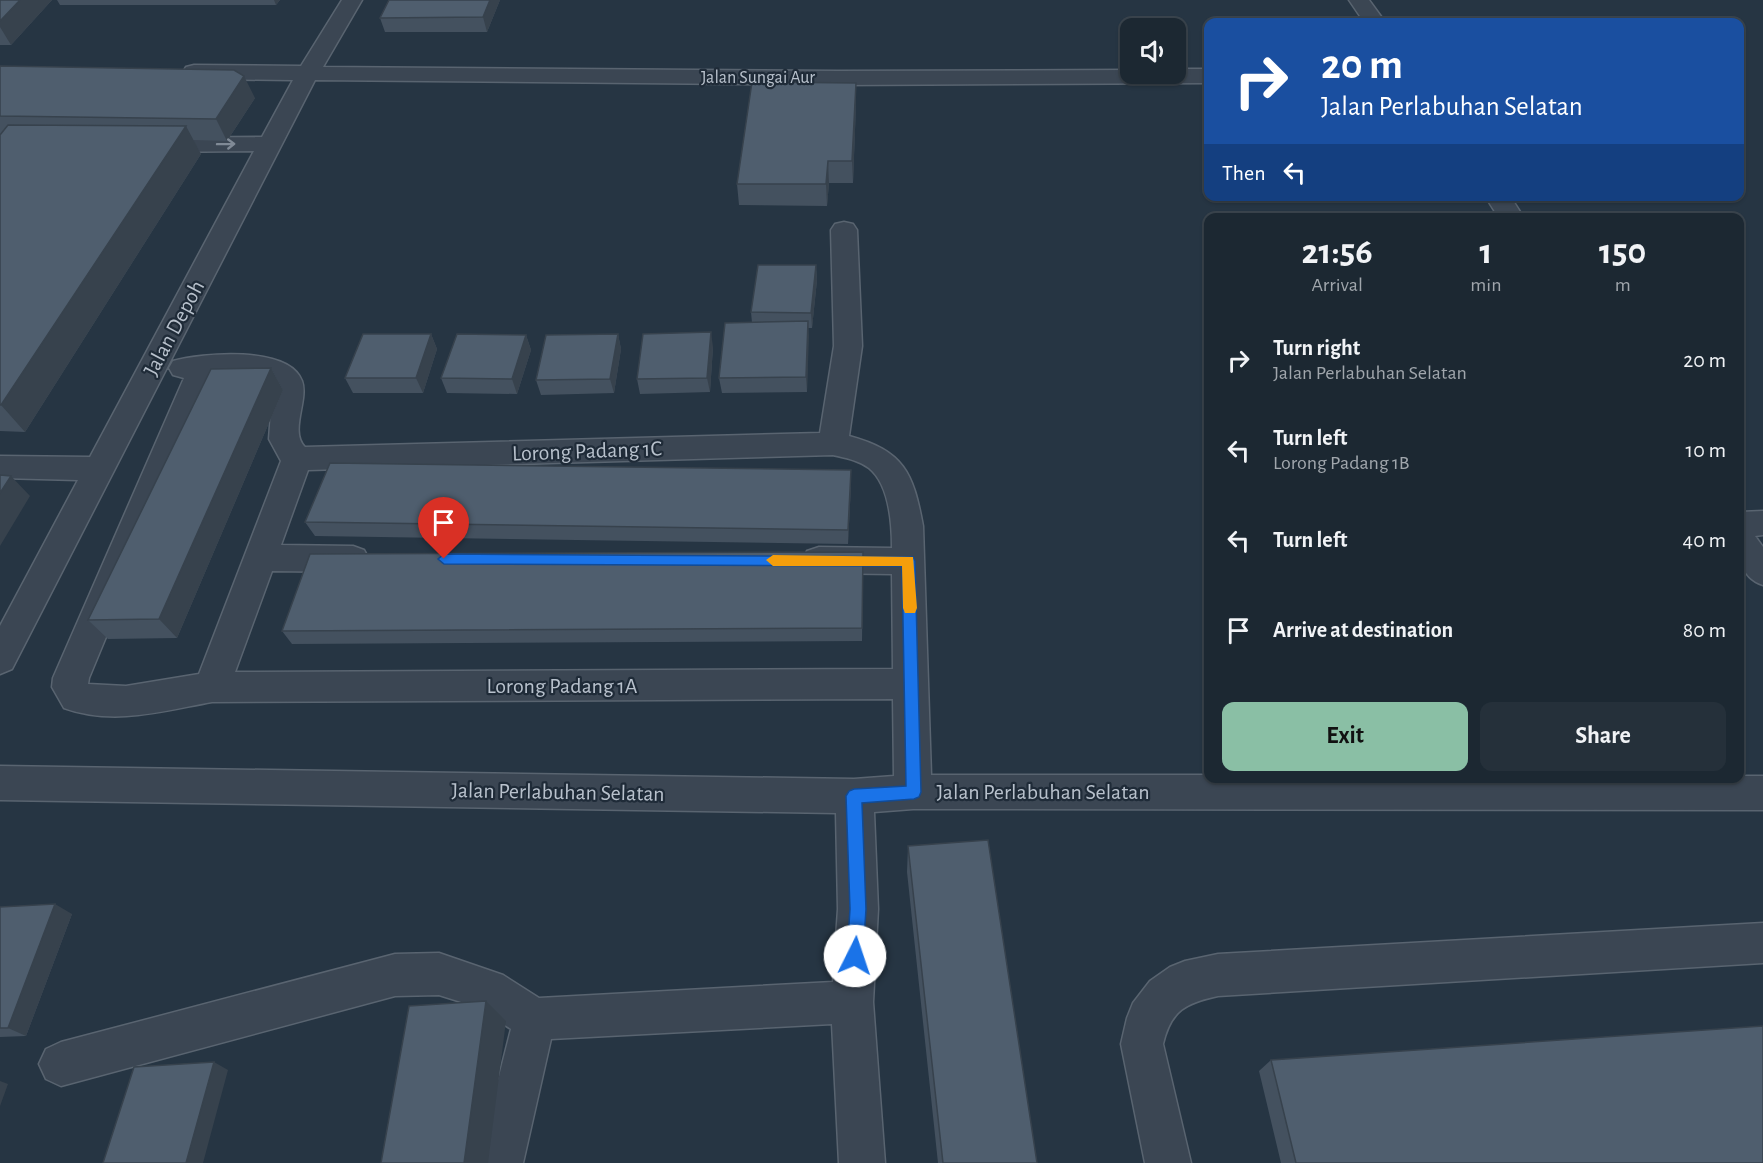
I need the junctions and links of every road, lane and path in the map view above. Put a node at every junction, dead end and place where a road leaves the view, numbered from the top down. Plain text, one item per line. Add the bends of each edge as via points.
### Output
1 (352, 0) edge
2 (1359, 0) edge
3 (1371, 18) edge
4 (177, 72) edge
5 (307, 74) junction
6 (1204, 76) edge
7 (270, 144) junction
8 (129, 146) edge
9 (844, 230) dead end
10 (203, 368) junction
11 (152, 369) junction
12 (833, 444) junction
13 (297, 459) junction
14 (0, 467) edge
15 (100, 469) junction
16 (1763, 522) edge
17 (1744, 524) edge
18 (1744, 546) edge
19 (259, 558) junction
20 (377, 559) edge
21 (790, 560) edge
22 (908, 561) junction
23 (1763, 572) edge
24 (0, 658) edge
25 (912, 684) junction
26 (212, 687) junction
27 (0, 783) edge
28 (914, 792) junction
29 (1763, 793) edge
30 (854, 796) junction
31 (1763, 943) edge
32 (852, 1002) junction
33 (534, 1019) junction
34 (61, 1064) dead end
35 (500, 1163) edge
36 (862, 1163) edge
37 (1168, 1163) edge

1 - 5 street, Jalan Depoh
2 - 3 street
4 - 5 street, Jalan Sungai Aur
5 - 6 street, Jalan Sungai Aur
5 - 7 street, Jalan Depoh
8 -> 7 street
7 - 11 street, Jalan Depoh
9 - 12 street via 848,346
10 - 11 street
10 - 13 street via 251,365 270,367 285,376 288,403 284,439
10 - 26 street, Lorong Padang 1A via 70,687 77,697 91,702
11 - 15 street, Jalan Depoh
12 - 13 street, Lorong Padang 1C
12 - 22 street, Lorong Padang 1C via 856,449 891,469 910,540
13 - 19 street
14 - 15 street
15 - 24 street, Jalan Depoh
16 - 17 street
18 - 23 street
19 - 20 street
19 - 26 street
21 - 22 street
22 - 25 street
25 - 26 street, Lorong Padang 1A
25 - 28 street
27 - 30 street, Jalan Perlabuhan Selatan
28 - 29 street, Jalan Perlabuhan Selatan
28 - 30 street, Jalan Perlabuhan Selatan
30 - 32 street via 858,909
31 - 37 street via 1218,975 1185,982 1165,996 1148,1017 1142,1044
32 - 33 street
32 - 36 street
33 - 34 street via 488,990 439,974 395,975
33 - 35 street

